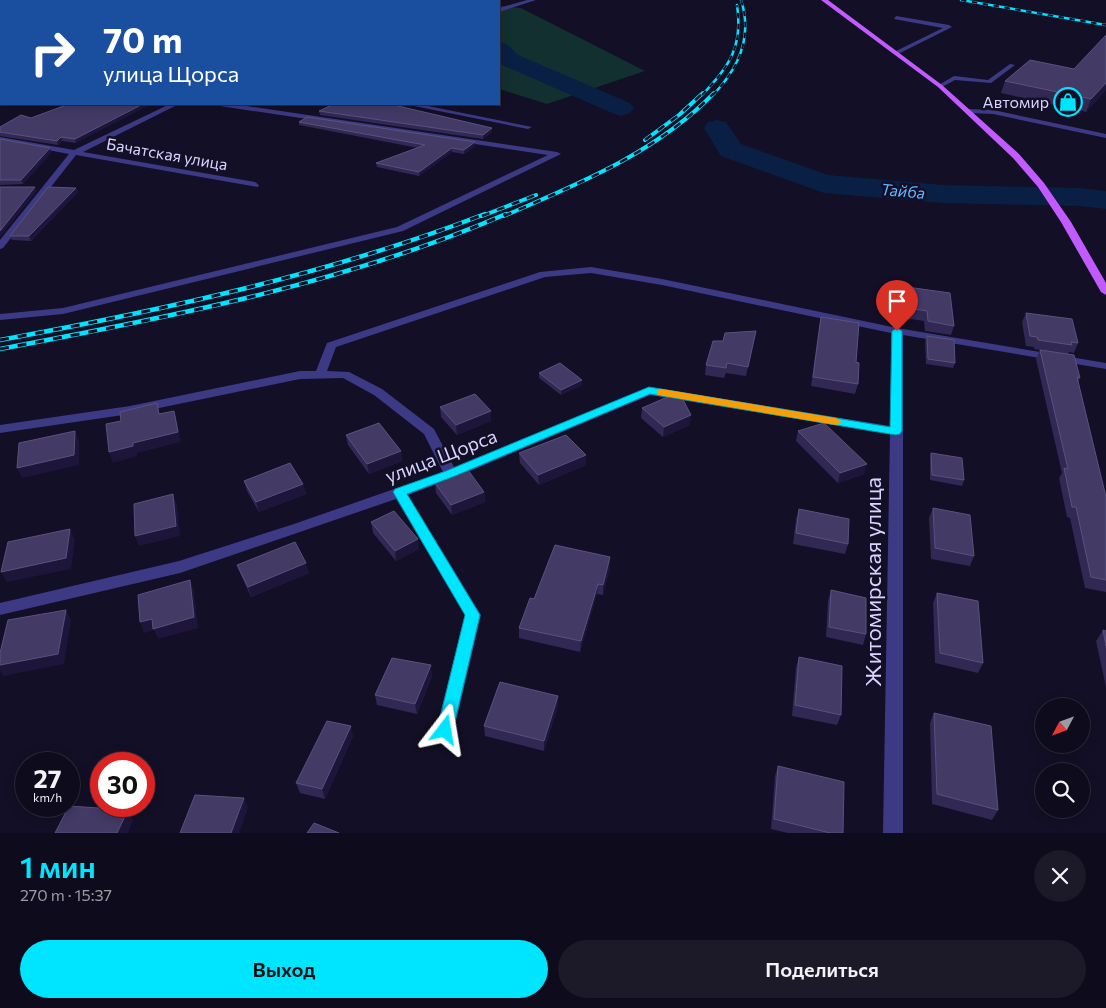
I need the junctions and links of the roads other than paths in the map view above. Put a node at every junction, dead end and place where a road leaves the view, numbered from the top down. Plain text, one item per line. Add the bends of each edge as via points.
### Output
1 (533, 0) edge
2 (824, 0) edge
3 (505, 3) dead end
4 (513, 6) junction
5 (500, 10) edge
6 (896, 18) dead end
7 (896, 54) junction
8 (1012, 65) dead end
9 (940, 86) junction
10 (173, 105) edge
11 (227, 105) edge
12 (413, 105) edge
13 (969, 111) junction
14 (528, 127) dead end
15 (1106, 136) edge
16 (0, 139) edge
17 (74, 152) junction
18 (254, 185) dead end
19 (0, 246) edge
20 (1106, 292) edge
21 (0, 317) edge
22 (897, 331) junction
23 (1106, 366) edge
24 (320, 375) junction
25 (0, 429) edge
26 (896, 431) junction
27 (451, 474) junction
28 (399, 492) junction
29 (0, 609) edge
30 (445, 730) dead end
31 (894, 833) edge

1 - 4 street
2 - 7 main road
3 - 4 street
4 - 5 street
6 - 7 street via 949,27
7 - 9 main road
8 - 9 street via 989,82 954,78
9 - 13 main road
10 - 17 street, Бачатская улица
11 - 21 street via 557,154 400,229 63,310
12 - 14 street
13 - 15 street via 992,112
13 - 20 main road via 1041,185
16 - 17 street, Бачатская улица
17 - 18 street, Бачатская улица
17 - 19 street, Бачатская улица
22 - 23 street
22 - 24 street via 591,270 544,274 332,345
22 - 26 street, Житомирская улица
24 - 25 street via 300,375 130,410
24 - 27 street via 345,374 378,392 429,432
26 - 27 street, улица Щорса via 649,391
26 - 31 street, Житомирская улица
27 - 28 street, улица Щорса
28 - 29 street, улица Щорса via 180,567
28 - 30 street via 473,615

